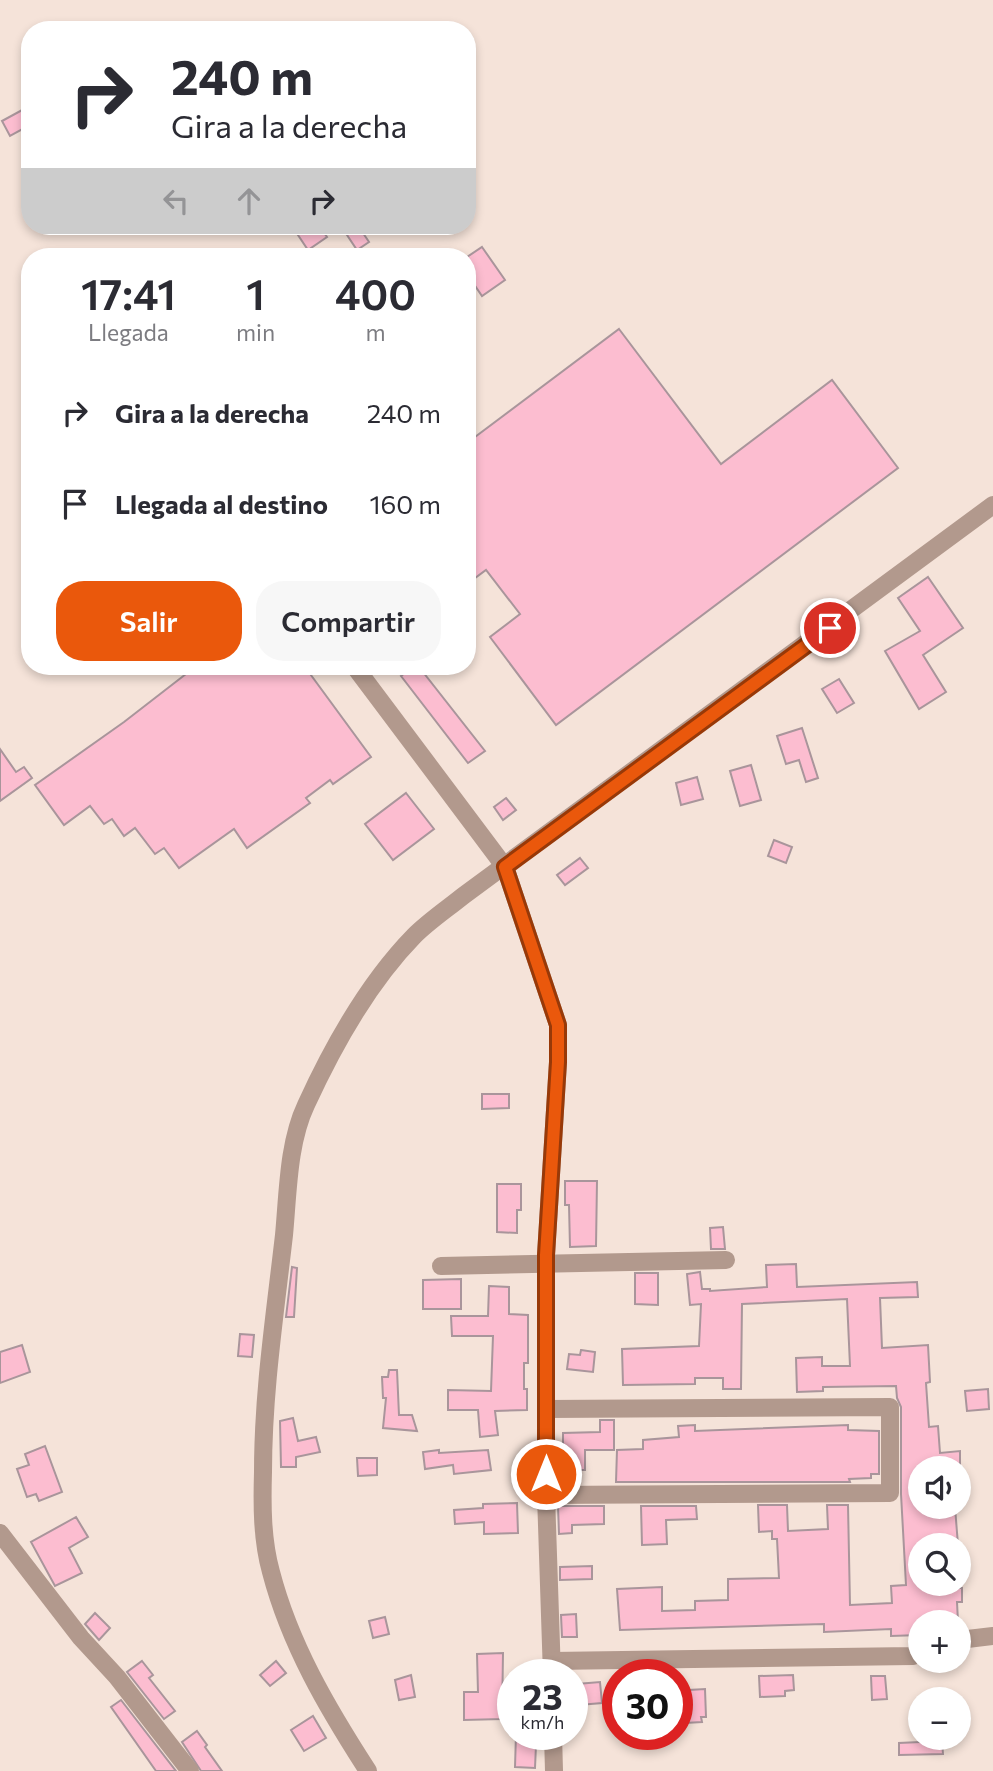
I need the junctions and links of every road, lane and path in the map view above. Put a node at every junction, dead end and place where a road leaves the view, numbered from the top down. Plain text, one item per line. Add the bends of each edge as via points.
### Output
1 (993, 505) edge
2 (361, 675) edge
3 (505, 867) junction
4 (726, 1260) dead end
5 (547, 1265) junction
6 (441, 1266) dead end
7 (546, 1409) junction
8 (546, 1496) junction
9 (0, 1533) edge
10 (993, 1636) edge
11 (971, 1639) edge
12 (908, 1656) edge
13 (552, 1659) edge
14 (588, 1667) edge
15 (553, 1750) edge
16 (190, 1771) edge
17 (368, 1771) edge
18 (554, 1771) edge

1 - 3 street
2 - 3 street
3 - 5 street via 558,1025
3 - 17 street via 414,936 369,992 304,1107 289,1182 269,1357 262,1512 270,1571 286,1621 337,1724
4 - 5 street
5 - 6 street
5 - 7 street
7 - 8 street
7 - 8 street via 890,1407 890,1493
8 - 13 street
9 - 16 street
10 - 11 street
12 - 14 street
15 - 18 street

